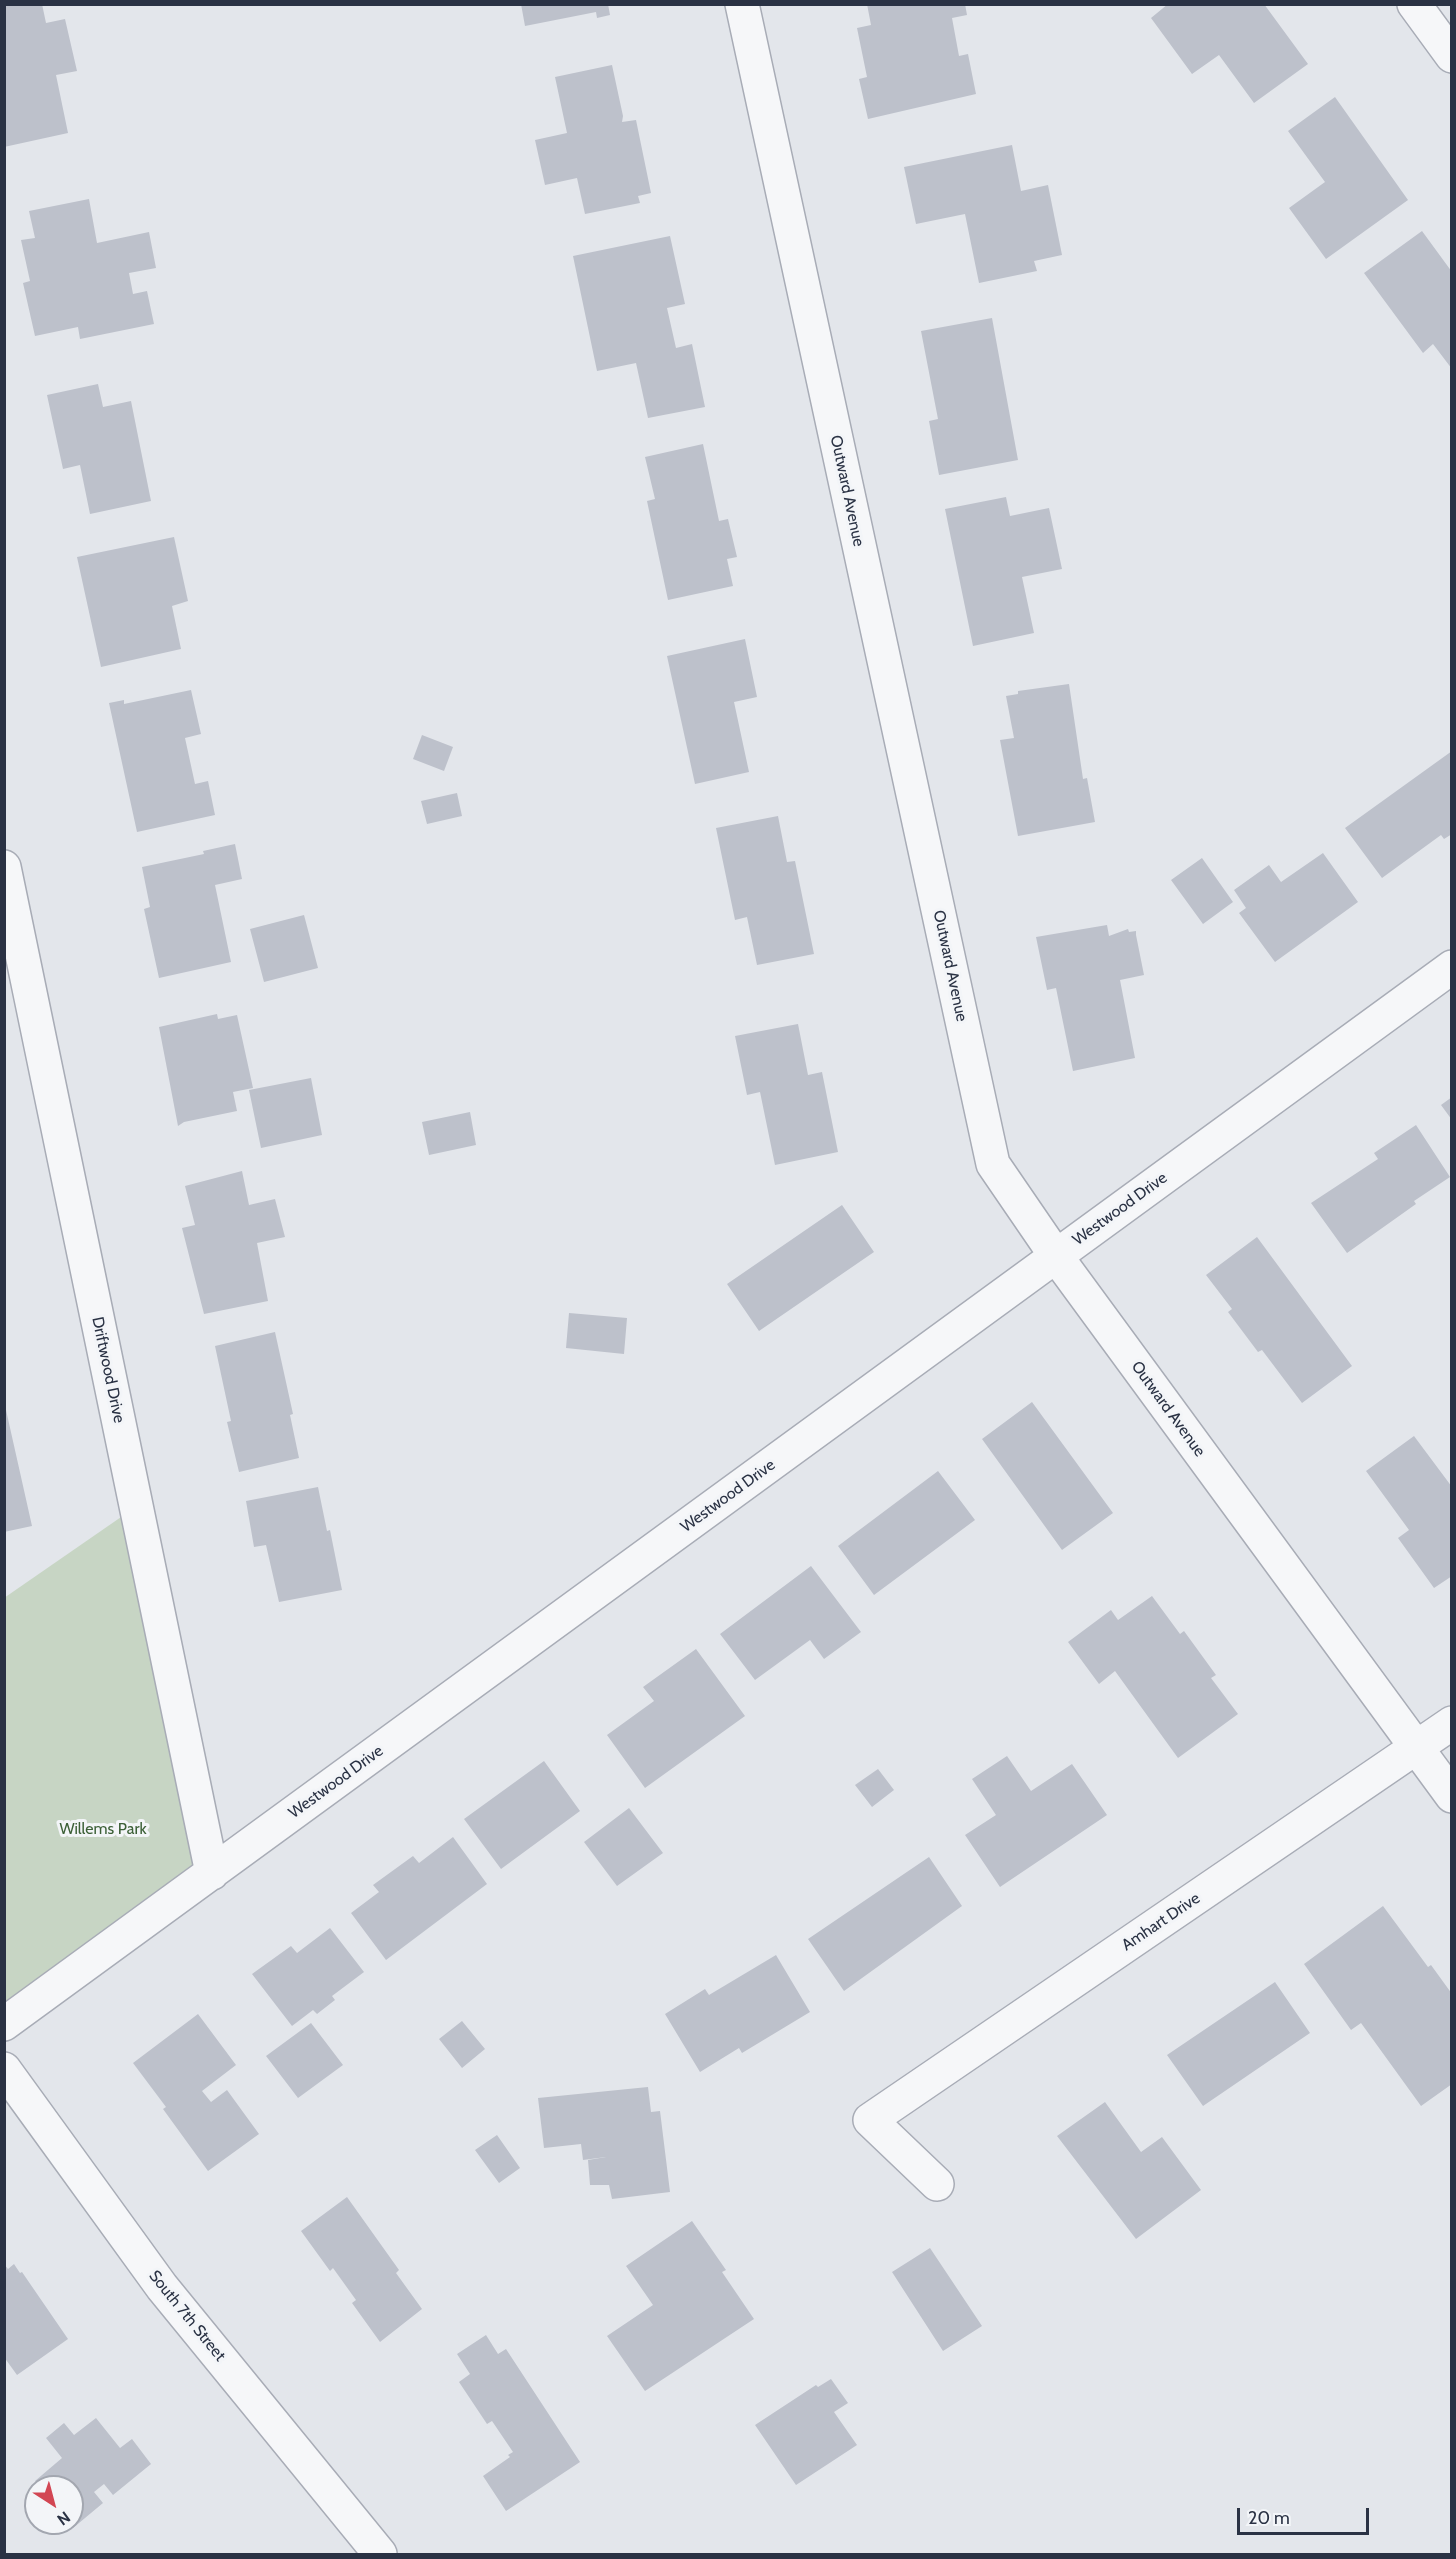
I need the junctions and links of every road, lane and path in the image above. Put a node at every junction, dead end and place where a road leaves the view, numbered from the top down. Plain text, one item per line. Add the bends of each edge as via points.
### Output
1 (742, 4) edge
2 (1414, 4) edge
3 (1452, 56) edge
4 (4, 867) edge
5 (1452, 967) edge
6 (1056, 1256) junction
7 (1452, 1723) edge
8 (1417, 1749) junction
9 (1452, 1796) edge
10 (212, 1873) junction
11 (4, 2025) edge
12 (4, 2069) edge
13 (937, 2184) dead end
14 (380, 2554) edge

1 - 6 street, Outward Avenue via 993,1164
2 - 3 street
4 - 10 street, Driftwood Drive
5 - 6 street, Westwood Drive
6 - 8 street, Outward Avenue
6 - 10 street, Westwood Drive
7 - 8 street, Amhart Drive
8 - 9 street, Outward Avenue
8 - 13 street, Amhart Drive via 870,2120
10 - 11 street, Westwood Drive
12 - 14 street, South 7th Street via 162,2287

